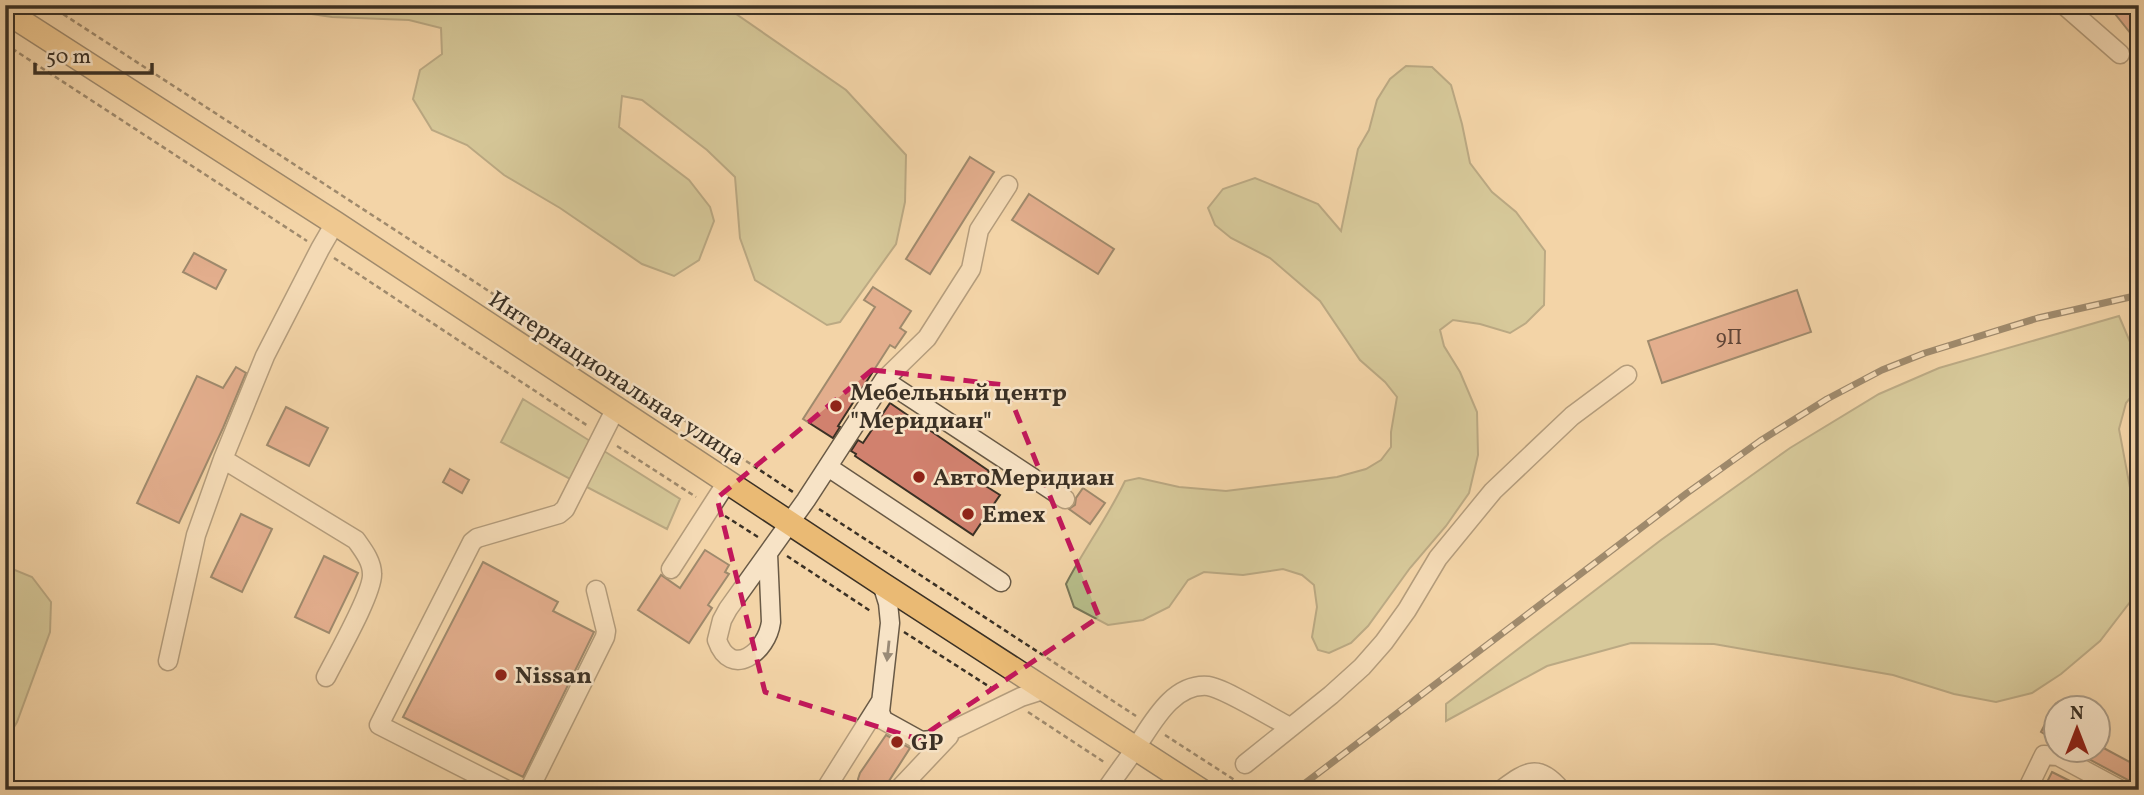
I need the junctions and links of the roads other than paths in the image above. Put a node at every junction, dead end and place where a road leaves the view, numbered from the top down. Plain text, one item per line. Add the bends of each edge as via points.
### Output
1 (2064, 5) edge
2 (5, 11) edge
3 (2120, 54) dead end
4 (1008, 185) dead end
5 (335, 223) junction
6 (1627, 375) dead end
7 (884, 380) junction
8 (617, 408) junction
9 (223, 459) junction
10 (828, 467) junction
11 (727, 482) junction
12 (1065, 499) dead end
13 (790, 523) junction
14 (770, 550) junction
15 (671, 569) dead end
16 (1001, 582) dead end
17 (881, 584) junction
18 (596, 590) dead end
19 (168, 661) dead end
20 (326, 677) dead end
21 (1046, 690) junction
22 (883, 697) junction
23 (1290, 727) junction
24 (956, 729) junction
25 (1136, 748) junction
26 (1245, 764) dead end
27 (2090, 783) edge
28 (827, 789) edge
29 (507, 790) edge
30 (529, 790) edge
31 (898, 790) edge
32 (1105, 790) edge
33 (1200, 790) edge
34 (1501, 790) edge
35 (1561, 790) edge
36 (2027, 790) edge
37 (2121, 790) edge

1 - 3 street
2 - 5 main road, Интернациональная улица
4 - 7 street via 979,230 971,269 957,292 927,338
5 - 8 main road, Интернациональная улица
5 - 9 street via 256,376
6 - 23 street via 1572,416 1493,491 1438,558 1362,667
7 - 10 street
7 - 12 street
8 - 11 main road, Интернациональная улица
8 - 29 street via 565,509 472,541 379,724
9 - 19 street via 196,535
9 - 20 street via 356,540 367,556 372,582
10 - 13 street
10 - 16 street
11 - 13 main road, Интернациональная улица
11 - 15 street
13 - 14 street
13 - 17 main road, Интернациональная улица
14 - 14 street via 770,631 757,653 733,659 723,654 717,640 722,620
17 - 21 main road, Интернациональная улица
17 -> 22 street via 890,623
18 - 30 street via 605,637
21 - 24 street via 1011,701
21 - 25 main road, Интернациональная улица
22 - 24 street via 883,720 920,741
22 - 28 street
23 - 25 street via 1207,686 1174,698
23 - 26 street
24 - 31 street
25 - 32 street
25 - 33 main road, Интернациональная улица
27 - 36 street via 2058,756 2044,755
27 - 37 street
34 - 35 street via 1522,775 1536,772 1552,779

